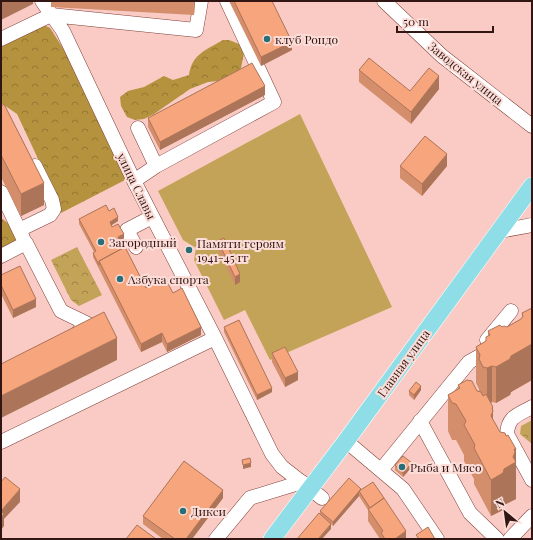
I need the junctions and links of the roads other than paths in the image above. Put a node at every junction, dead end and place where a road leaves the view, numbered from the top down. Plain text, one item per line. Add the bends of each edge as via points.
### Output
1 (42, 1) edge
2 (201, 1) edge
3 (227, 1) edge
4 (384, 1) edge
5 (51, 15) junction
6 (1, 39) edge
7 (532, 126) edge
8 (138, 128) dead end
9 (28, 153) edge
10 (156, 166) junction
11 (134, 181) junction
12 (532, 186) edge
13 (1, 192) edge
14 (152, 217) junction
15 (532, 225) edge
16 (19, 230) junction
17 (500, 231) junction
18 (26, 243) junction
19 (136, 247) dead end
20 (1, 256) edge
21 (511, 311) dead end
22 (70, 336) edge
23 (215, 338) junction
24 (504, 343) edge
25 (469, 362) junction
26 (532, 407) edge
27 (420, 421) junction
28 (346, 441) junction
29 (1, 442) edge
30 (381, 470) junction
31 (532, 480) edge
32 (311, 490) junction
33 (532, 516) edge
34 (216, 539) edge
35 (272, 539) edge
36 (436, 539) edge
37 (497, 539) edge
38 (510, 539) edge

1 - 5 street, улица Славы
2 - 5 street via 196,30
3 - 10 street via 274,102
4 - 7 street, Заводская улица via 442,56
5 - 6 street
5 - 11 street, улица Славы via 63,31
8 - 10 street
9 - 16 street via 54,209 50,214
10 - 11 street
11 - 14 street, улица Славы
12 - 17 main road, Главная улица
13 - 16 street
14 - 19 street via 127,230
14 - 23 street, улица Славы
15 - 17 street
16 - 18 street
17 - 28 main road, Главная улица
18 - 20 street
18 - 22 street via 61,311 90,325
21 - 25 street
23 - 29 street
23 - 32 street, улица Славы via 267,435 272,454 282,467
24 - 25 street
25 - 27 street
26 - 31 street via 511,418 507,425 507,434
27 - 30 street
27 - 37 street via 470,513
28 - 30 street
28 - 32 main road, Главная улица
30 - 36 street via 403,489
32 - 34 street via 250,498
32 - 35 main road, Главная улица
33 - 38 street

